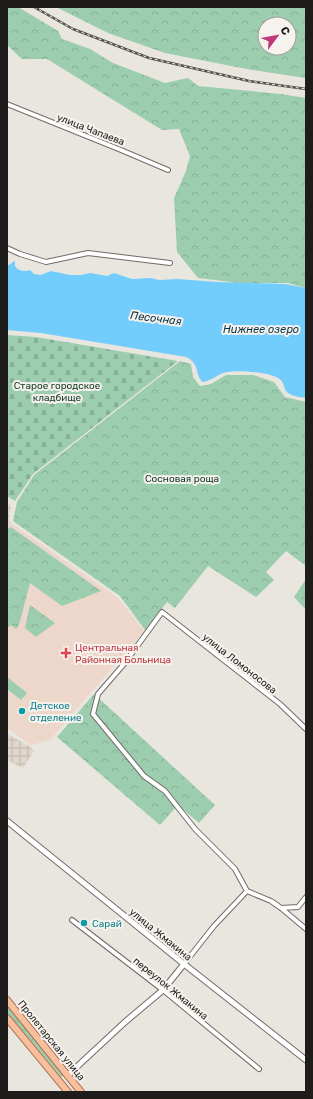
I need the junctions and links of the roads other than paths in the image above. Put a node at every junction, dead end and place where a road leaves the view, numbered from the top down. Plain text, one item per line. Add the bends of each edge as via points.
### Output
1 (7, 104) edge
2 (168, 170) dead end
3 (7, 248) edge
4 (170, 262) dead end
5 (306, 729) edge
6 (7, 821) edge
7 (247, 891) junction
8 (306, 897) edge
9 (281, 908) junction
10 (72, 920) dead end
11 (306, 929) edge
12 (184, 964) junction
13 (163, 990) junction
14 (7, 1000) edge
15 (7, 1018) edge
16 (306, 1060) edge
17 (259, 1069) dead end
18 (68, 1076) junction
19 (59, 1082) junction
20 (68, 1092) edge
21 (82, 1092) edge

1 - 2 street, улица Чапаева
3 - 4 street via 46,262 88,253
5 - 7 street, улица Ломоносова via 280,704 162,612 124,664 98,694 93,714 144,776 165,791 195,829 235,869
6 - 12 street, улица Жмакина
7 - 9 street
7 - 12 street via 214,926
8 - 9 street via 298,907
9 - 11 street
10 - 13 street, переулок Жмакина
12 - 13 street
12 - 16 street, улица Жмакина
13 - 17 street, переулок Жмакина
13 - 18 street
14 - 18 main road, Пролетарская улица
15 - 19 main road, Пролетарская улица
18 - 19 main road
18 - 21 main road, Пролетарская улица
19 - 20 main road, Пролетарская улица

